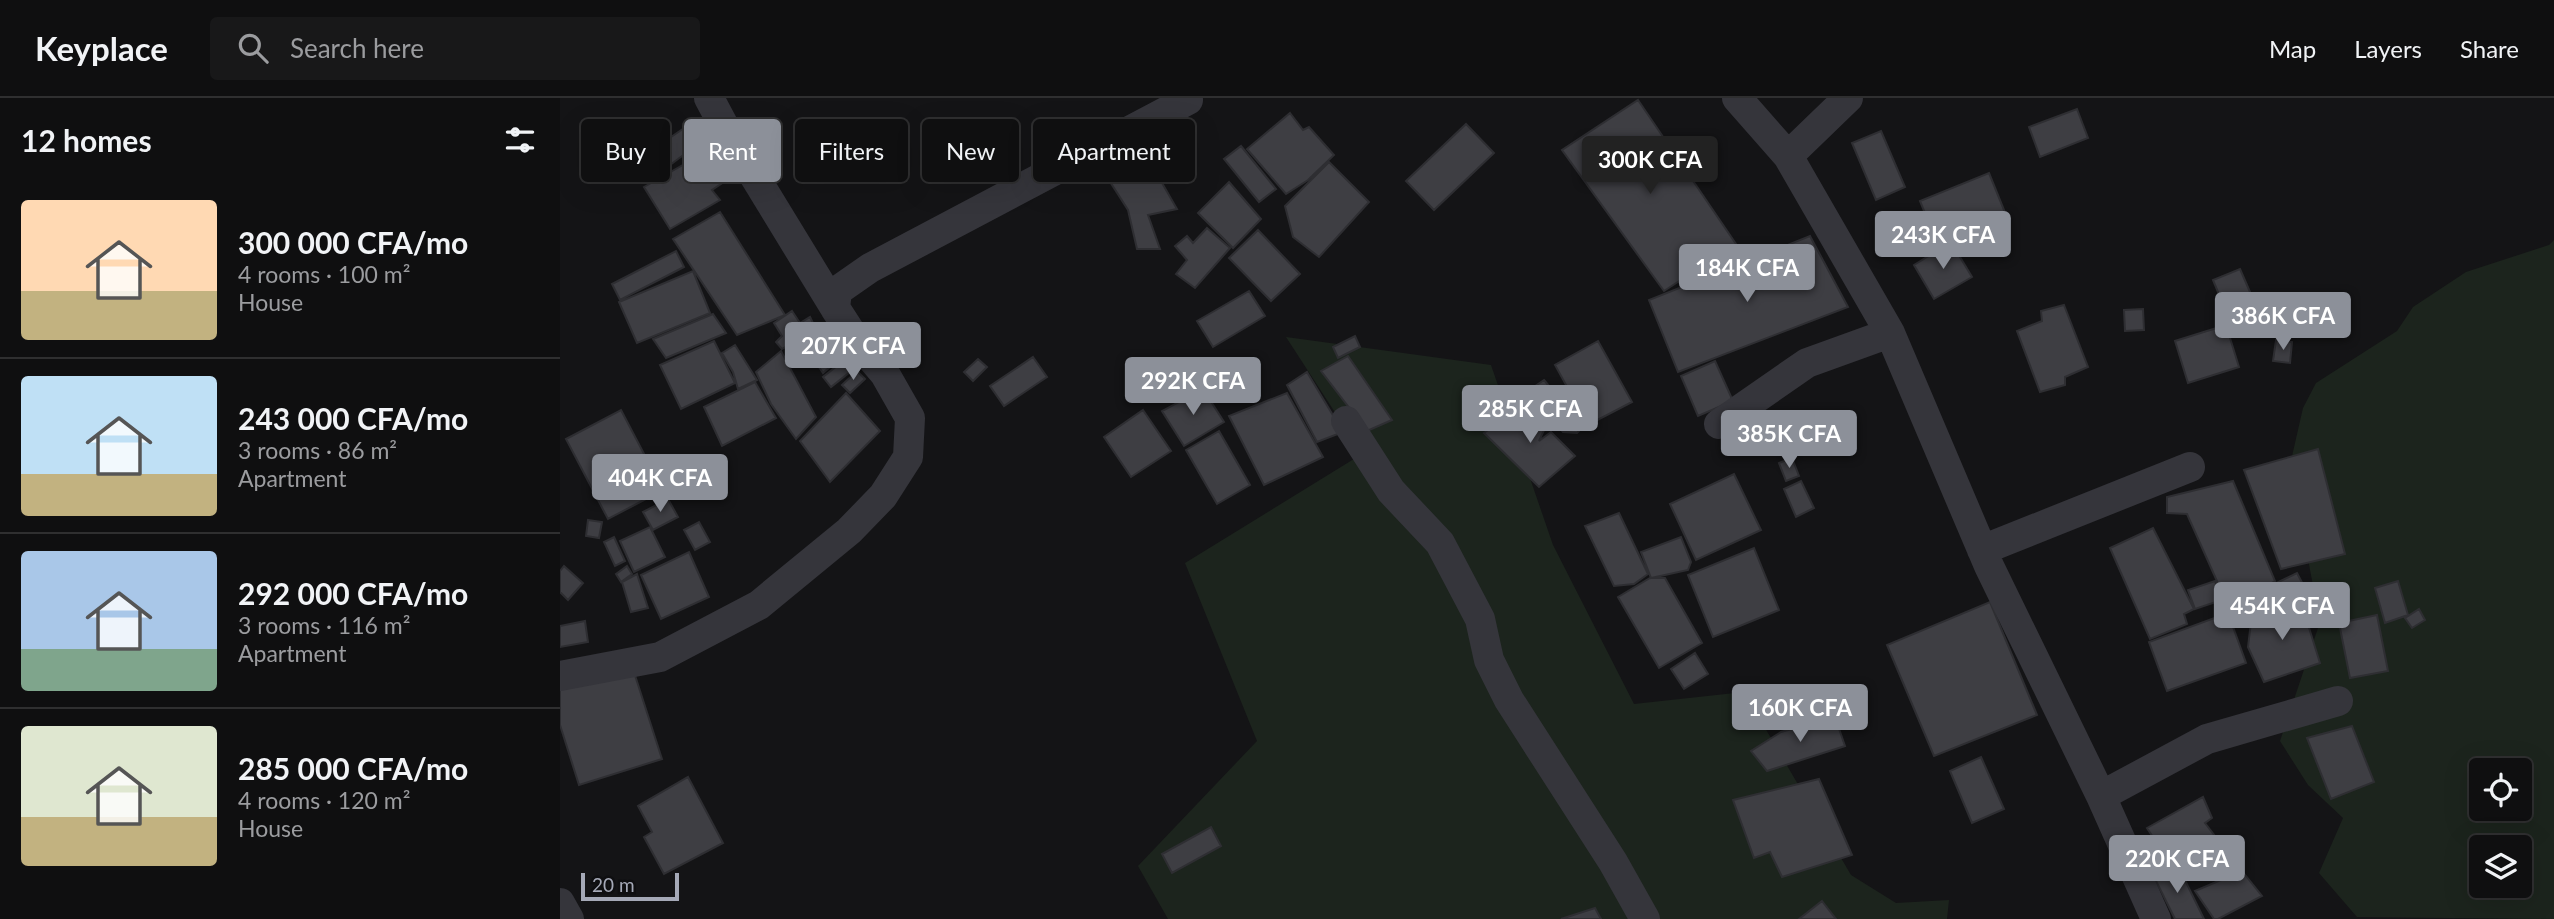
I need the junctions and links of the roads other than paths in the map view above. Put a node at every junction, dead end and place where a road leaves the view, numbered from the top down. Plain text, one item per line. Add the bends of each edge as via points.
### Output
1 (709, 98) edge
2 (1737, 98) edge
3 (1848, 98) edge
4 (1188, 100) dead end
5 (1788, 156) junction
6 (835, 308) junction
7 (1890, 333) junction
8 (1346, 422) dead end
9 (1719, 424) dead end
10 (2190, 467) dead end
11 (1982, 550) junction
12 (560, 676) edge
13 (2338, 701) dead end
14 (2101, 796) junction
15 (560, 904) edge
16 (569, 919) edge
17 (1645, 919) edge
18 (2156, 919) edge

1 - 6 street
2 - 5 street
3 - 5 street
4 - 6 street via 870,268 836,292
5 - 7 street
6 - 12 street via 885,374 910,418 908,457 883,496 849,531 759,605 660,657
7 - 9 street via 1807,363
7 - 11 street
8 - 17 street via 1391,491 1440,543 1480,619 1489,660 1509,700
10 - 11 street
11 - 14 street
13 - 14 street via 2207,739
14 - 18 street
15 - 16 street

